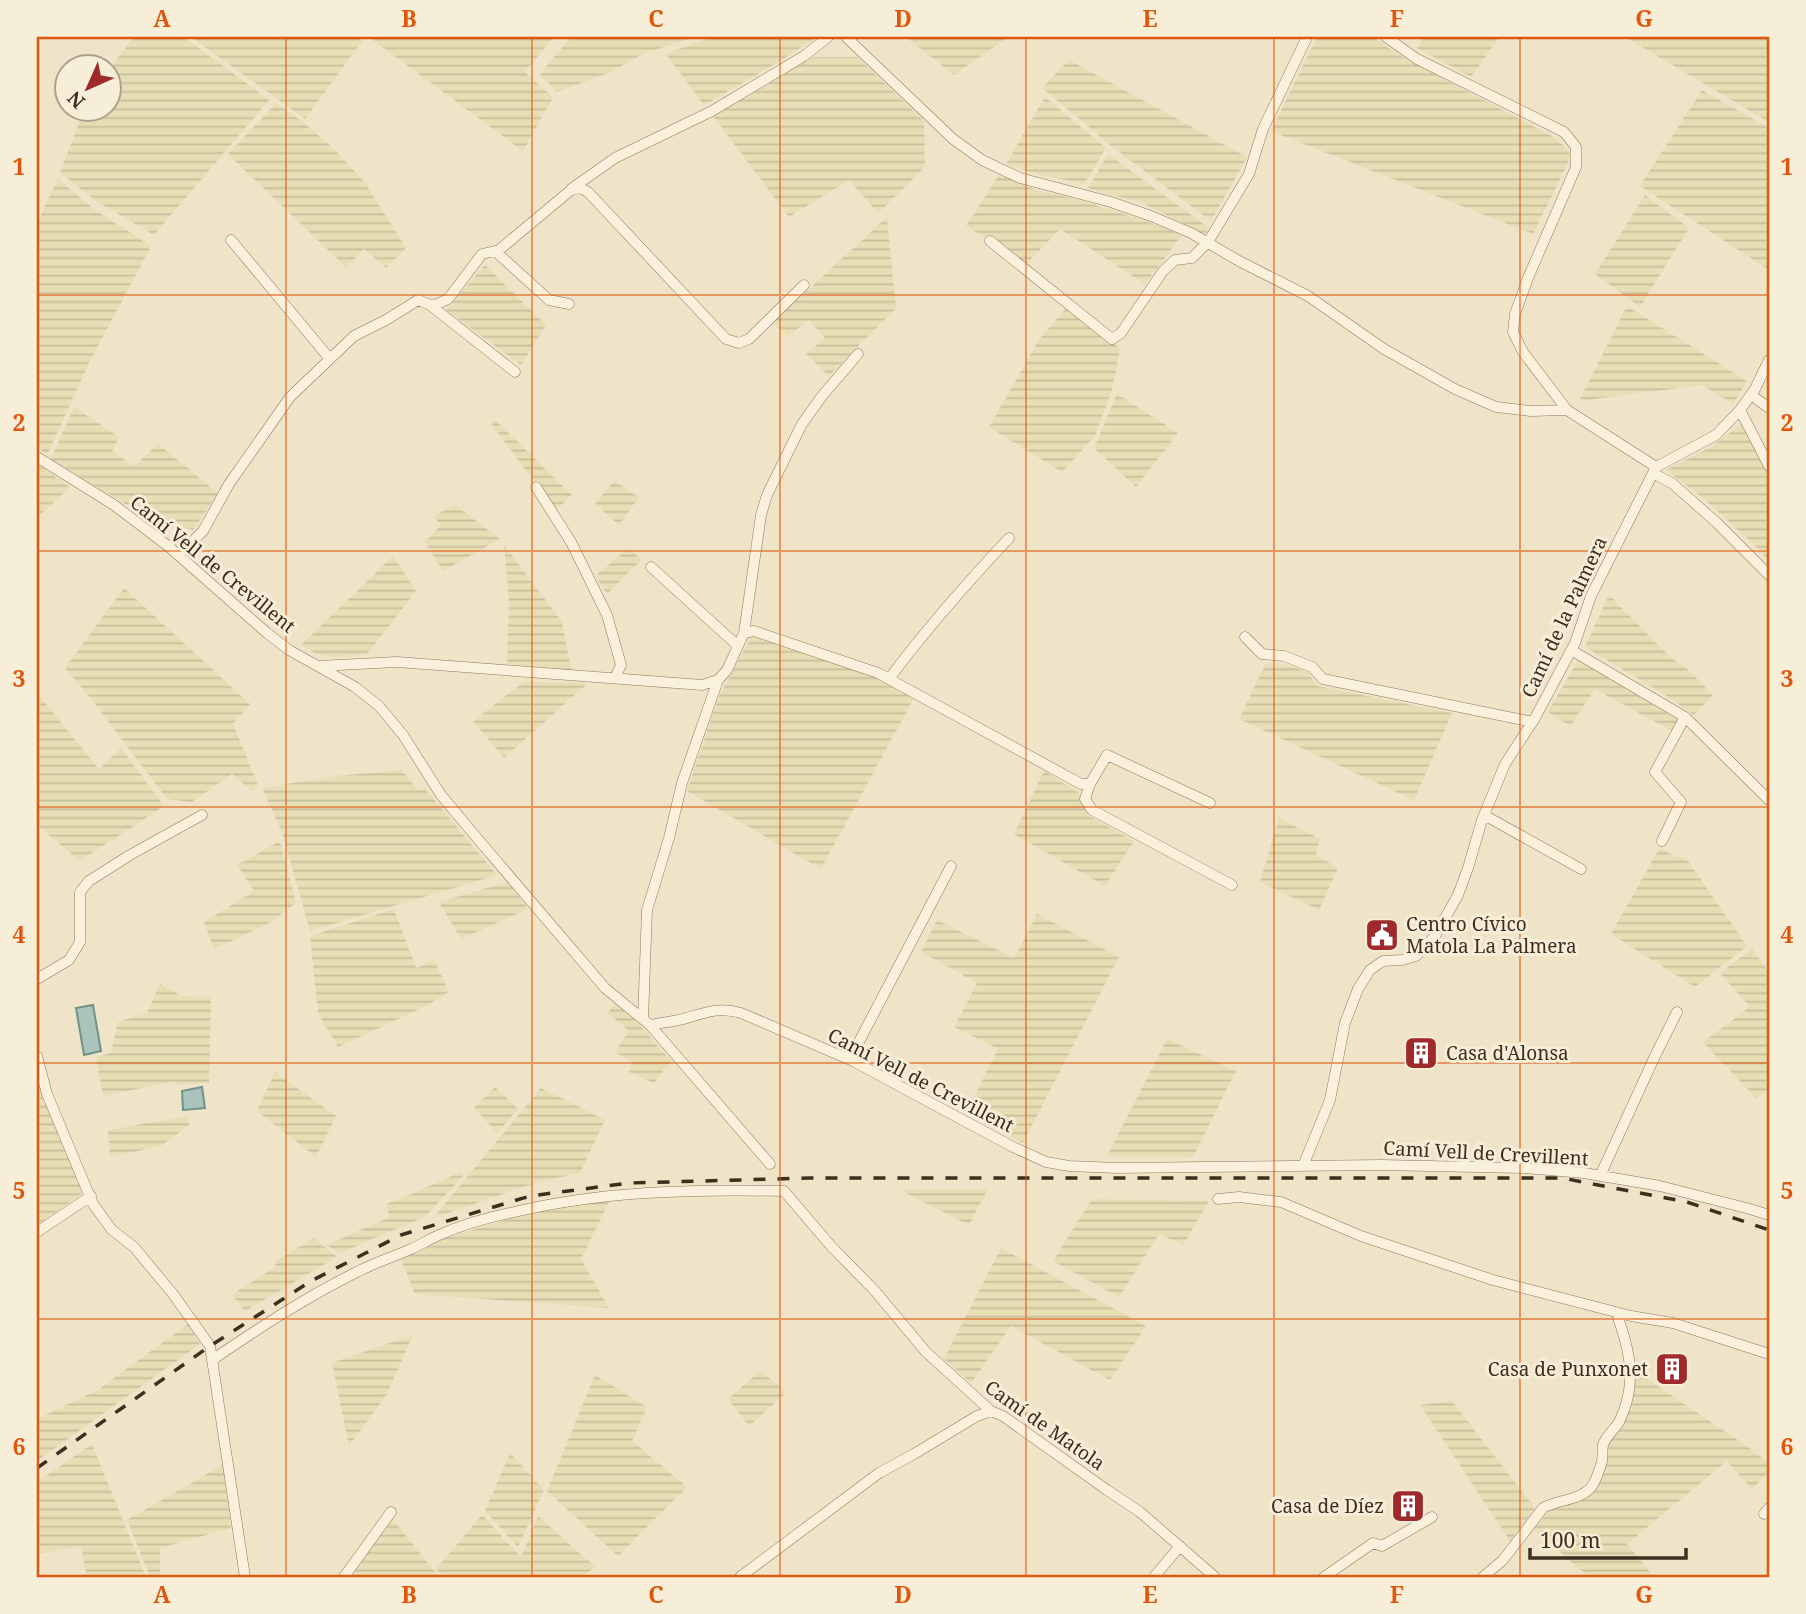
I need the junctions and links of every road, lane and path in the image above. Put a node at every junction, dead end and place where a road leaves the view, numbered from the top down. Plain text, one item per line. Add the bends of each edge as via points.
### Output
1 (828, 37) edge
2 (846, 37) edge
3 (1307, 37) edge
4 (1386, 37) edge
5 (571, 190) junction
6 (231, 240) dead end
7 (990, 241) dead end
8 (1208, 242) junction
9 (495, 251) junction
10 (804, 285) dead end
11 (429, 304) junction
12 (569, 304) dead end
13 (858, 354) dead end
14 (330, 359) junction
15 (1769, 360) edge
16 (515, 372) dead end
17 (1751, 395) junction
18 (1769, 408) edge
19 (1567, 410) junction
20 (1740, 410) junction
21 (37, 457) edge
22 (1769, 466) edge
23 (1654, 470) junction
24 (536, 487) dead end
25 (1009, 538) dead end
26 (179, 555) junction
27 (651, 567) dead end
28 (1769, 575) edge
29 (744, 633) junction
30 (1245, 637) dead end
31 (738, 646) junction
32 (1571, 650) junction
33 (317, 666) junction
34 (615, 678) junction
35 (889, 679) junction
36 (718, 680) junction
37 (1685, 717) junction
38 (1533, 722) junction
39 (1090, 784) junction
40 (1769, 800) edge
41 (1210, 803) dead end
42 (202, 815) dead end
43 (1485, 815) junction
44 (1662, 841) dead end
45 (951, 866) dead end
46 (1581, 869) dead end
47 (1232, 885) dead end
48 (37, 979) edge
49 (1678, 1012) dead end
50 (646, 1022) junction
51 (37, 1056) edge
52 (850, 1059) junction
53 (769, 1164) dead end
54 (1303, 1166) junction
55 (1600, 1176) junction
56 (91, 1196) junction
57 (1218, 1199) dead end
58 (1769, 1215) edge
59 (37, 1231) edge
60 (1615, 1312) junction
61 (1769, 1354) edge
62 (212, 1360) junction
63 (991, 1411) junction
64 (391, 1512) dead end
65 (1432, 1517) dead end
66 (1180, 1546) junction
67 (245, 1577) edge
68 (344, 1577) edge
69 (740, 1577) edge
70 (1154, 1577) edge
71 (1215, 1577) edge
72 (1324, 1577) edge
73 (1483, 1577) edge

1 - 5 street via 712,111 615,158
2 - 8 street via 953,139 982,160 1020,178 1151,216
3 - 8 street via 1263,129 1249,174
4 - 19 street via 1417,59 1564,132 1576,147 1576,167 1528,278 1515,314 1514,332 1523,352
5 - 9 street
5 - 10 street via 589,192 726,340 739,343 749,339
6 - 14 street
7 - 8 street via 1112,339 1121,333 1163,271 1175,260 1192,258
8 - 19 street via 1308,296 1384,349 1455,389 1496,407
9 - 11 street via 482,254 448,299
9 - 12 street via 549,300
11 - 14 street via 418,300 354,336
11 - 16 street
13 - 29 street via 802,424 767,495
14 - 26 street via 290,397 202,531
15 - 17 street
17 - 18 street
17 - 20 street
19 - 23 street
20 - 22 street
20 - 23 street via 1716,435
21 - 26 street, Camí Vell de Crevillent via 114,505
23 - 28 street
23 - 32 street, Camí de la Palmera via 1591,596
24 - 34 street via 571,542 607,615 621,665
25 - 35 street
26 - 33 street, Camí Vell de Crevillent via 267,633
27 - 31 street
29 - 31 street
29 - 35 street via 754,631
30 - 38 street via 1262,654 1284,656 1312,667 1323,679
31 - 36 street
32 - 37 street
32 - 38 street, Camí de la Palmera
33 - 34 street via 397,662
33 - 50 street, Camí Vell de Crevillent via 379,706 477,838 605,988
34 - 36 street via 702,685
35 - 39 street via 1081,784
36 - 50 street via 682,783 647,911
37 - 40 street
37 - 44 street via 1655,772 1681,802
38 - 43 street, Camí de la Palmera via 1505,764
39 - 41 street via 1107,755
39 - 47 street via 1085,799 1092,810
42 - 48 street via 89,881 80,892 80,942 69,960
43 - 46 street
43 - 54 street, Camí de la Palmera via 1458,895 1435,936 1416,956 1383,961 1370,970 1358,989 1345,1023 1331,1100
45 - 52 street
49 - 55 street
50 - 52 street, Camí Vell de Crevillent via 727,1009
50 - 53 street
51 - 56 street via 47,1094
52 - 54 street, Camí Vell de Crevillent via 1046,1162 1117,1168
54 - 55 street, Camí Vell de Crevillent via 1523,1168
55 - 58 street, Camí Vell de Crevillent via 1660,1186
56 - 59 street
56 - 62 street via 112,1230 134,1247 173,1294 210,1346
57 - 60 street via 1281,1202 1436,1262
60 - 61 street via 1673,1323
60 - 73 street via 1625,1336 1629,1398 1603,1445 1602,1462 1591,1487 1576,1498 1543,1508 1503,1560
62 - 63 street, Camí de Matola via 360,1270 481,1220 580,1199 660,1191 784,1191 926,1352
62 - 67 street
63 - 66 street, Camí de Matola via 1140,1512
63 - 69 street via 879,1473
64 - 68 street
65 - 72 street via 1382,1546 1373,1543
66 - 70 street
66 - 71 street, Camí de Matola

